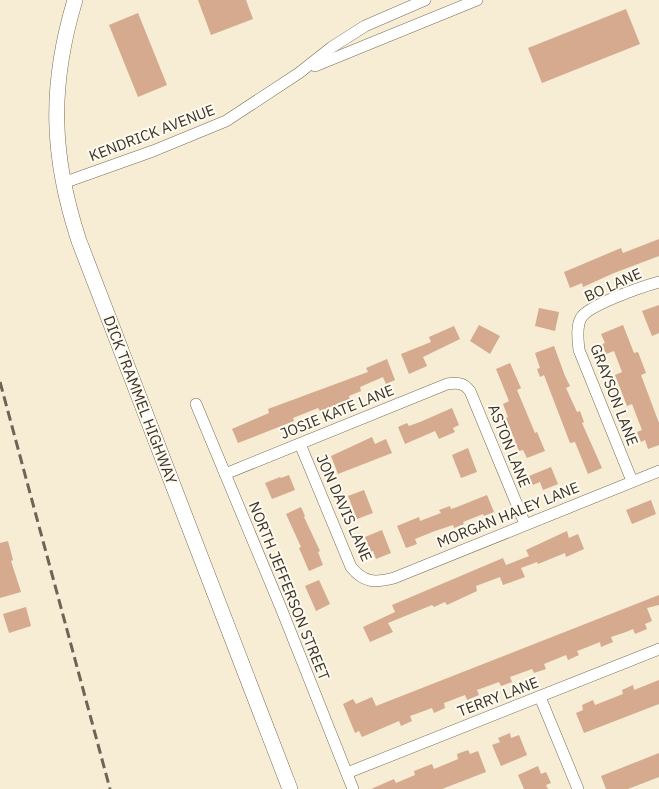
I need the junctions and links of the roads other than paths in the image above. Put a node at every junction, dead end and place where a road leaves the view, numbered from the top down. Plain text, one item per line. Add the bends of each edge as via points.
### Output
1 (75, 0) edge
2 (425, 0) edge
3 (477, 0) edge
4 (299, 73) junction
5 (63, 183) junction
6 (659, 282) edge
7 (581, 318) joint
8 (460, 383) joint
9 (196, 404) dead end
10 (300, 444) junction
11 (659, 470) edge
12 (225, 474) junction
13 (632, 480) junction
14 (525, 524) junction
15 (367, 580) joint
16 (659, 649) edge
17 (540, 697) junction
18 (347, 773) junction
19 (290, 789) edge
20 (354, 789) edge
21 (578, 789) edge

1 - 5 main road, DICK TRAMMEL HIGHWAY via 60,61 56,98
2 - 4 street, KENDRICK AVENUE via 365,26
3 - 4 street, KENDRICK AVENUE
4 - 5 street, KENDRICK AVENUE via 226,121
5 - 19 main road, DICK TRAMMEL HIGHWAY via 79,241
6 - 7 street, BO LANE via 592,308
7 - 13 street, GRAYSON LANE via 577,332 579,350
8 - 10 street, JOSIE KATE LANE via 447,384
8 - 14 street, ASTON LANE via 470,391
9 - 12 street, NORTH JEFFERSON STREET
10 - 12 street, JOSIE KATE LANE
10 - 15 street, JON DAVIS LANE via 351,566 357,575
11 - 13 street, MORGAN HALEY LANE
12 - 18 street, NORTH JEFFERSON STREET
13 - 14 street, MORGAN HALEY LANE
14 - 15 street, MORGAN HALEY LANE via 394,578 380,582
16 - 17 street, TERRY LANE
17 - 18 street, TERRY LANE
17 - 21 street
18 - 20 street, NORTH JEFFERSON STREET

